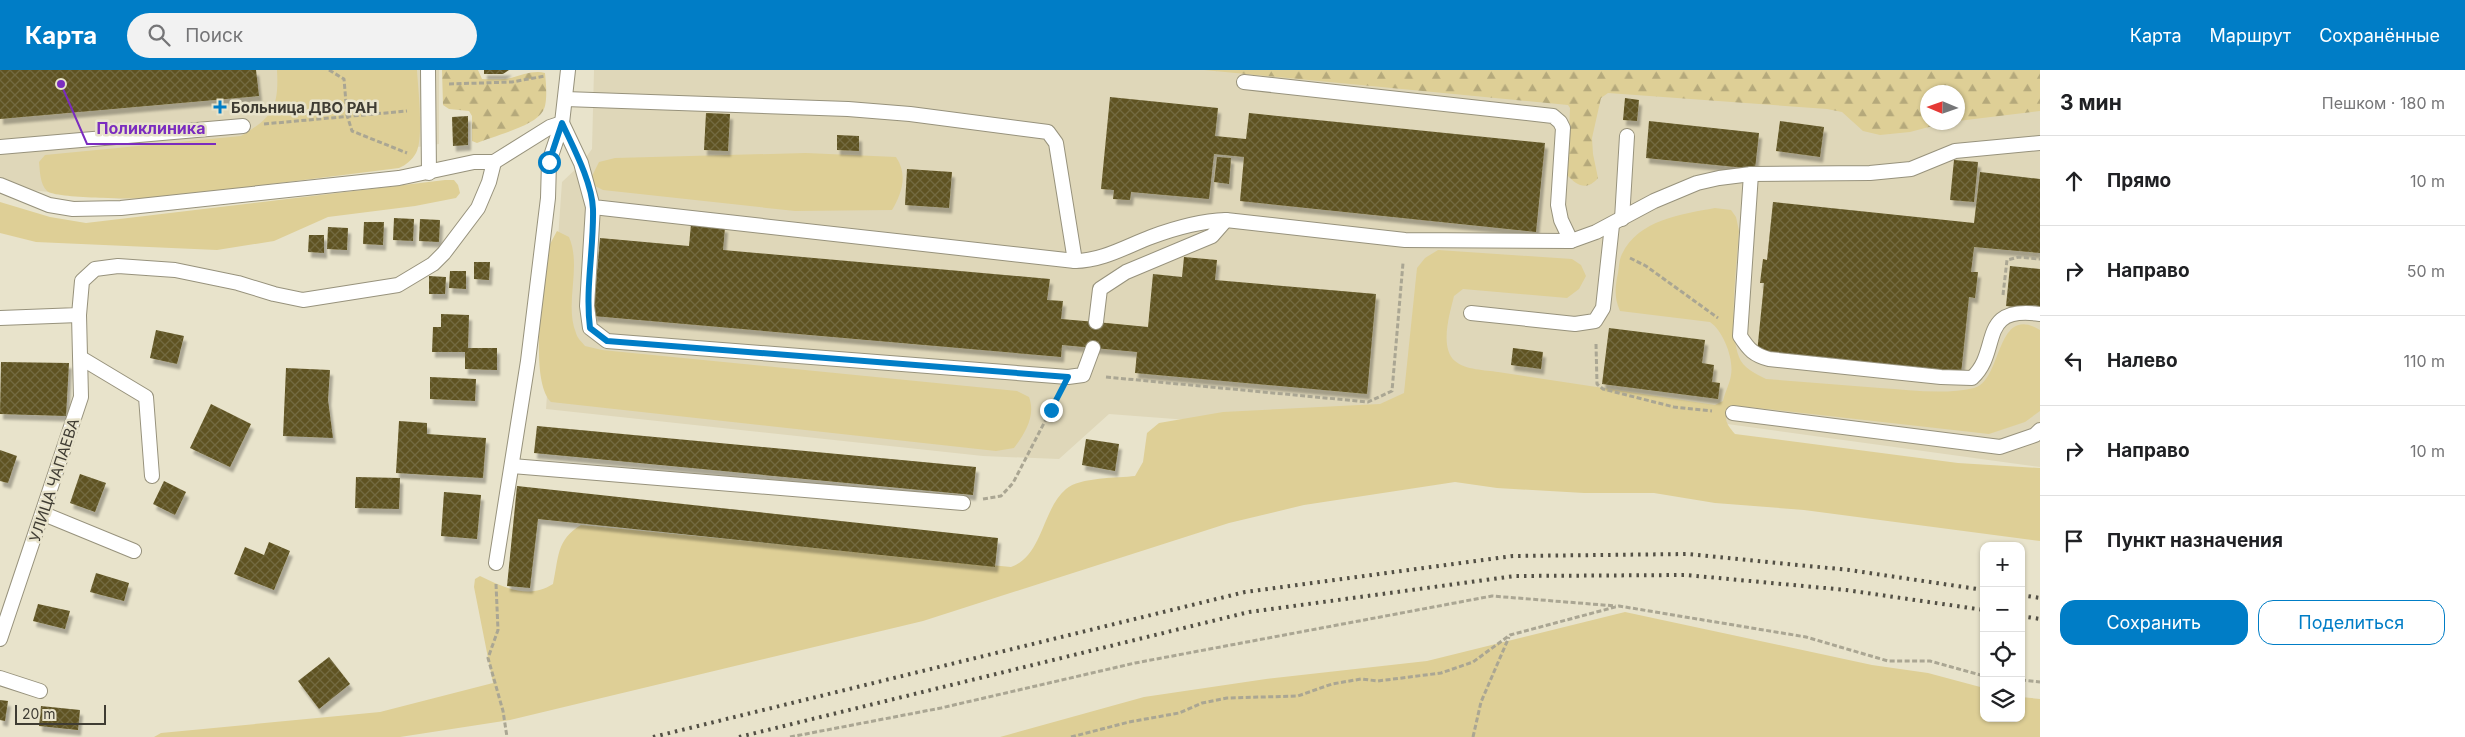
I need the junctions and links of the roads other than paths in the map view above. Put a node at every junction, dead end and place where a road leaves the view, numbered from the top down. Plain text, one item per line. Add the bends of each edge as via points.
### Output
1 (568, 71) edge
2 (428, 77) edge
3 (1244, 82) dead end
4 (565, 99) junction
5 (562, 123) junction
6 (243, 126) road end
7 (1627, 136) dead end
8 (2040, 143) edge
9 (0, 147) edge
10 (494, 162) junction
11 (428, 167) junction
12 (1751, 174) junction
13 (0, 185) edge
14 (593, 207) junction
15 (1226, 220) junction
16 (1617, 222) junction
17 (1571, 241) junction
18 (1075, 261) junction
19 (1471, 313) dead end
20 (2040, 314) edge
21 (79, 315) junction
22 (0, 318) edge
23 (1096, 322) dead end
24 (1093, 348) dead end
25 (81, 358) junction
26 (1733, 414) road end
27 (2040, 430) edge
28 (512, 466) junction
29 (152, 476) dead end
30 (963, 503) road end
31 (44, 514) junction
32 (134, 551) dead end
33 (496, 564) road end
34 (0, 639) edge
35 (0, 678) edge
36 (40, 691) dead end

1 - 4 lane
2 - 11 lane
3 - 17 lane via 1553,116 1563,128 1558,205
4 - 5 lane
4 - 18 lane via 848,109 1048,132 1056,143
5 - 10 lane via 550,127
5 - 14 lane via 581,163
5 - 28 lane via 549,162 548,198
6 - 9 lane
7 - 16 lane
8 - 12 lane via 1955,151 1911,169 1870,173
10 - 11 lane
10 - 21 lane, УЛИЦА ЧАПАЕВА via 478,208 444,253 433,264 398,285 303,300 175,270 118,266 94,269 82,281
11 - 13 lane via 121,208 73,209 49,205
12 - 16 lane via 1697,183 1654,201
12 - 20 lane via 1740,336 1749,350 1769,359 1972,378 1980,371 1991,333 2000,320 2015,314
14 - 18 lane
14 - 24 lane via 587,306 590,328 607,341 1068,377 1083,375
15 - 17 lane via 1405,240
15 - 18 lane via 1184,227 1088,261
15 - 23 lane via 1212,236 1126,272 1100,289
16 - 17 lane
16 - 19 lane via 1610,249 1603,308 1595,321 1575,324
21 - 22 lane
21 - 25 lane, УЛИЦА ЧАПАЕВА
25 - 29 lane via 146,397
25 - 31 lane, УЛИЦА ЧАПАЕВА via 81,397
26 - 27 lane via 2000,448 2035,435
28 - 30 lane
28 - 33 lane
31 - 32 lane
31 - 34 lane, УЛИЦА ЧАПАЕВА
35 - 36 lane

